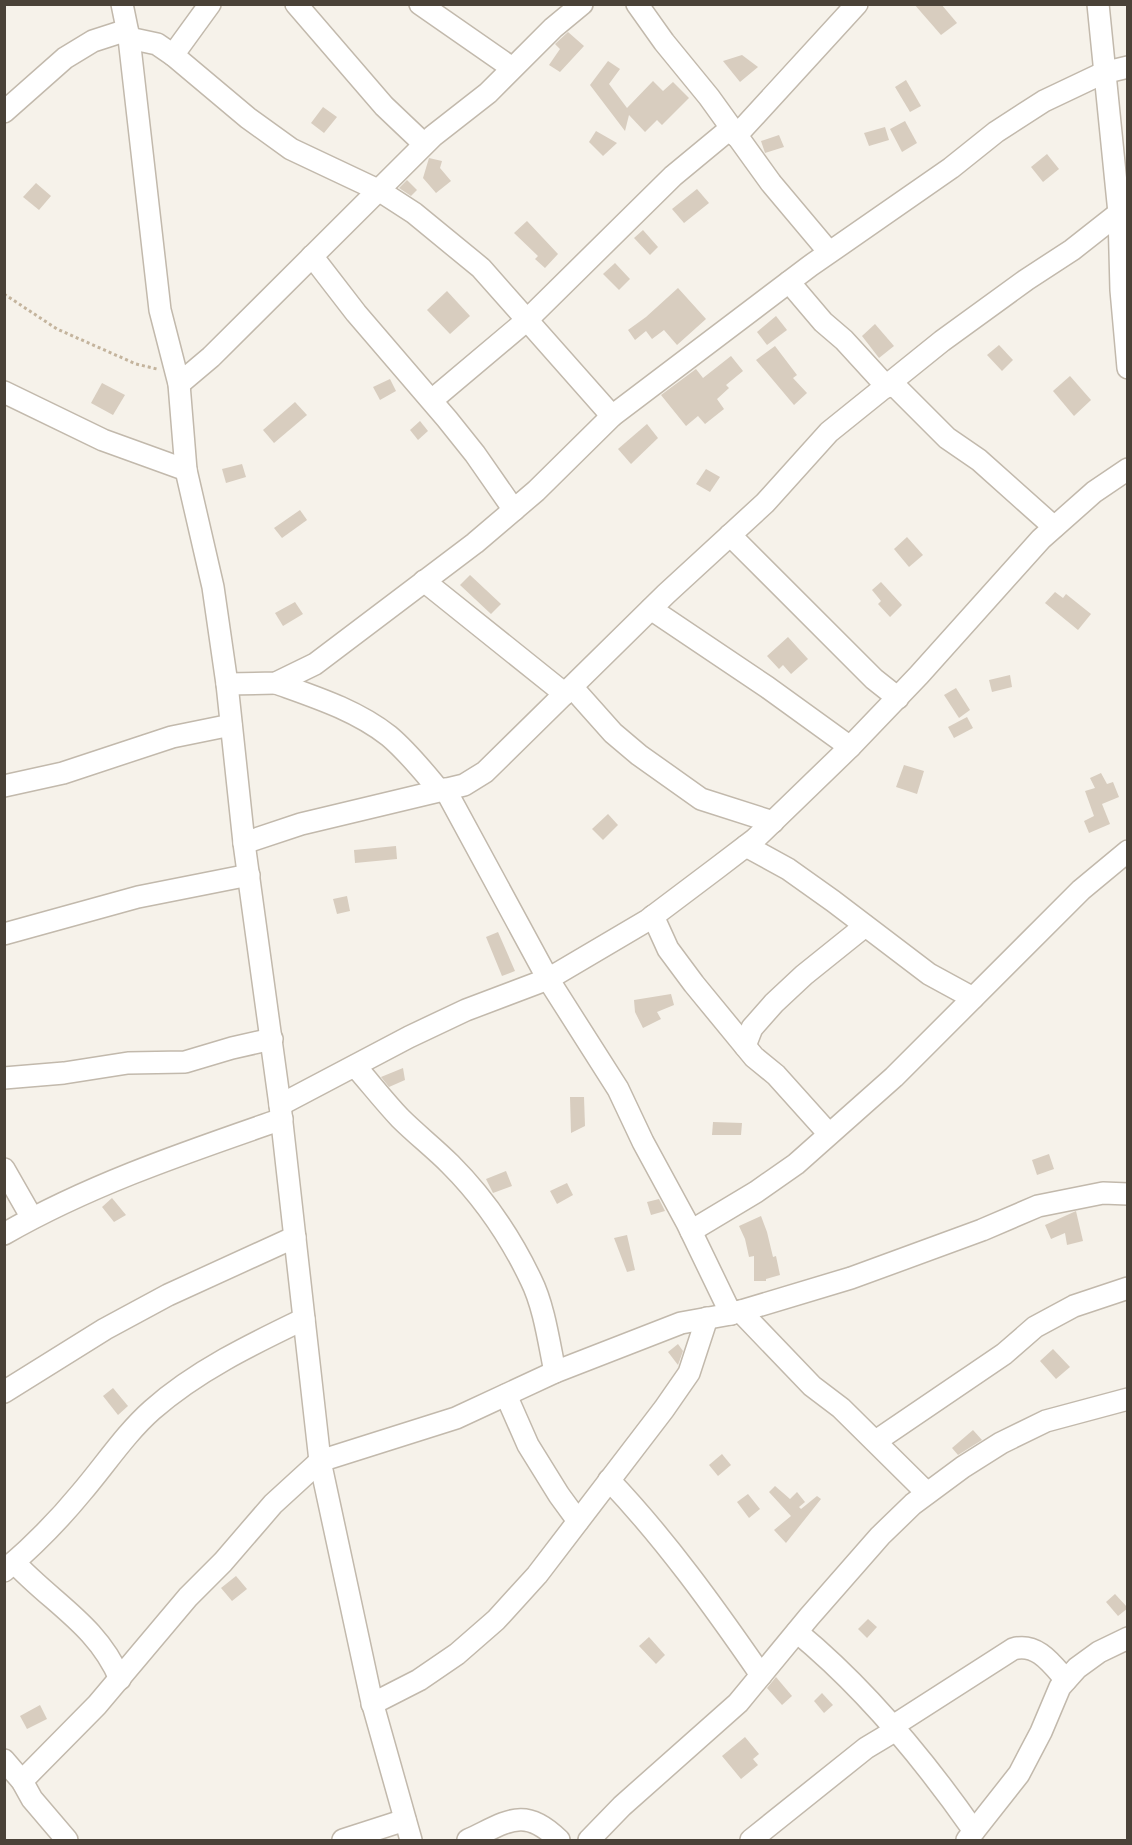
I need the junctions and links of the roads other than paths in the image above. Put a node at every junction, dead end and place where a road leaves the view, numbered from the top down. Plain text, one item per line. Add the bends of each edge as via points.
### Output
1 (122, 4) edge
2 (210, 4) edge
3 (296, 4) edge
4 (420, 4) edge
5 (582, 4) edge
6 (637, 4) edge
7 (857, 4) edge
8 (1098, 4) edge
9 (128, 34) junction
10 (173, 54) junction
11 (1128, 67) edge
12 (512, 68) junction
13 (1103, 73) junction
14 (4, 112) edge
15 (733, 132) junction
16 (424, 144) junction
17 (380, 191) junction
18 (1119, 213) junction
19 (829, 252) junction
20 (312, 256) junction
21 (789, 282) junction
22 (1124, 288) edge
23 (527, 320) junction
24 (1128, 368) edge
25 (177, 379) junction
26 (889, 385) junction
27 (4, 392) edge
28 (432, 400) junction
29 (612, 416) junction
30 (1128, 469) edge
31 (186, 470) junction
32 (514, 510) junction
33 (1054, 527) junction
34 (730, 536) junction
35 (424, 581) junction
36 (651, 609) junction
37 (276, 683) junction
38 (227, 684) junction
39 (568, 691) junction
40 (898, 698) junction
41 (231, 725) junction
42 (850, 747) junction
43 (4, 786) edge
44 (442, 790) junction
45 (773, 822) junction
46 (244, 843) junction
47 (746, 846) junction
48 (1128, 851) edge
49 (249, 875) junction
50 (653, 916) junction
51 (866, 926) junction
52 (4, 934) edge
53 (548, 979) junction
54 (973, 998) junction
55 (272, 1039) junction
56 (745, 1046) junction
57 (355, 1066) junction
58 (4, 1078) edge
59 (281, 1112) junction
60 (829, 1134) junction
61 (4, 1169) edge
62 (1128, 1194) edge
63 (32, 1218) junction
64 (691, 1231) junction
65 (4, 1234) edge
66 (295, 1237) junction
67 (1128, 1288) edge
68 (735, 1313) junction
69 (707, 1318) junction
70 (304, 1319) junction
71 (555, 1372) junction
72 (4, 1392) edge
73 (506, 1395) junction
74 (1128, 1400) edge
75 (876, 1441) junction
76 (320, 1461) junction
77 (609, 1480) junction
78 (927, 1493) junction
79 (578, 1521) junction
80 (8, 1564) edge
81 (797, 1632) junction
82 (1128, 1638) edge
83 (761, 1675) junction
84 (120, 1679) junction
85 (1066, 1680) junction
86 (372, 1704) junction
87 (894, 1728) junction
88 (4, 1760) edge
89 (22, 1781) junction
90 (405, 1820) junction
91 (970, 1836) edge
92 (67, 1840) edge
93 (343, 1840) edge
94 (411, 1840) edge
95 (468, 1840) edge
96 (560, 1840) edge
97 (589, 1840) edge
98 (751, 1840) edge

1 - 9 street
2 - 10 street
3 - 16 street via 384,106
4 - 12 street
5 - 12 street
6 - 15 street
7 - 15 street
8 - 13 street
9 - 10 street
9 - 14 street via 93,41 65,58
9 - 25 street via 154,267
10 - 17 street via 291,149
11 - 13 street
12 - 16 street via 488,93
13 - 18 street
13 - 19 street via 1044,101
15 - 19 street
15 - 23 street via 673,176
16 - 17 street
17 - 20 street
17 - 23 street via 414,213 481,268
18 - 22 street
18 - 26 street via 942,341
19 - 21 street
20 - 25 street via 211,357
20 - 28 street
21 - 26 street via 823,322
21 - 29 street
22 - 24 street
23 - 28 street
23 - 29 street
25 - 31 street
26 - 33 street
26 - 34 street via 829,432
27 - 31 street via 103,440
28 - 32 street
29 - 32 street
30 - 33 street
31 - 38 street via 213,587
32 - 35 street
33 - 40 street
34 - 36 street
34 - 40 street via 874,680
35 - 37 street via 315,664
35 - 39 street via 500,644
36 - 39 street
36 - 42 street
37 - 38 street
37 - 44 street via 348,711 388,736
38 - 41 street
39 - 44 street via 485,772 464,785
39 - 45 street via 639,755 693,794
40 - 42 street
41 - 43 street via 172,737 63,773
41 - 46 street
42 - 45 street
44 - 46 street via 302,824
44 - 53 street
45 - 47 street
46 - 49 street
47 - 50 street
47 - 51 street via 788,869
48 - 54 street via 1081,891
49 - 52 street via 138,897
49 - 55 street
50 - 53 street
50 - 56 street via 668,949
51 - 54 street via 929,974
51 - 56 street via 774,1003 752,1029
53 - 57 street via 466,1010
53 - 64 street via 618,1089
54 - 60 street via 894,1077
55 - 58 street via 185,1062 128,1063
55 - 59 street
56 - 60 street
57 - 59 street
57 - 71 street via 397,1115 450,1163 506,1234 532,1281
59 - 63 street
59 - 66 street
60 - 64 street via 796,1164
61 - 63 street
62 - 68 street via 1103,1193 1038,1206 851,1278
63 - 65 street
64 - 68 street
66 - 70 street
66 - 72 street via 168,1295
67 - 75 street via 1074,1306 1035,1327 1004,1354
68 - 69 street
68 - 75 street
69 - 71 street via 681,1323
69 - 77 street via 689,1373
70 - 76 street
70 - 80 street via 217,1365 152,1410 53,1524
71 - 73 street
73 - 76 street via 456,1418
73 - 79 street via 528,1445
74 - 78 street via 1046,1421 1001,1443
75 - 78 street
76 - 84 street via 273,1504
76 - 86 street
77 - 79 street
77 - 83 street via 686,1569
78 - 81 street via 880,1536
79 - 86 street via 496,1620 419,1680
80 - 84 street via 94,1635
81 - 83 street
81 - 87 street via 830,1660
82 - 85 street via 1099,1652
83 - 97 street via 738,1703
84 - 89 street
85 - 87 street via 1036,1650 1013,1649
85 - 91 street via 1019,1774
86 - 90 street
87 - 91 street via 948,1793
87 - 98 street
88 - 89 street
89 - 92 street
90 - 93 street
90 - 94 street
95 - 96 street via 510,1821 527,1818 540,1823

